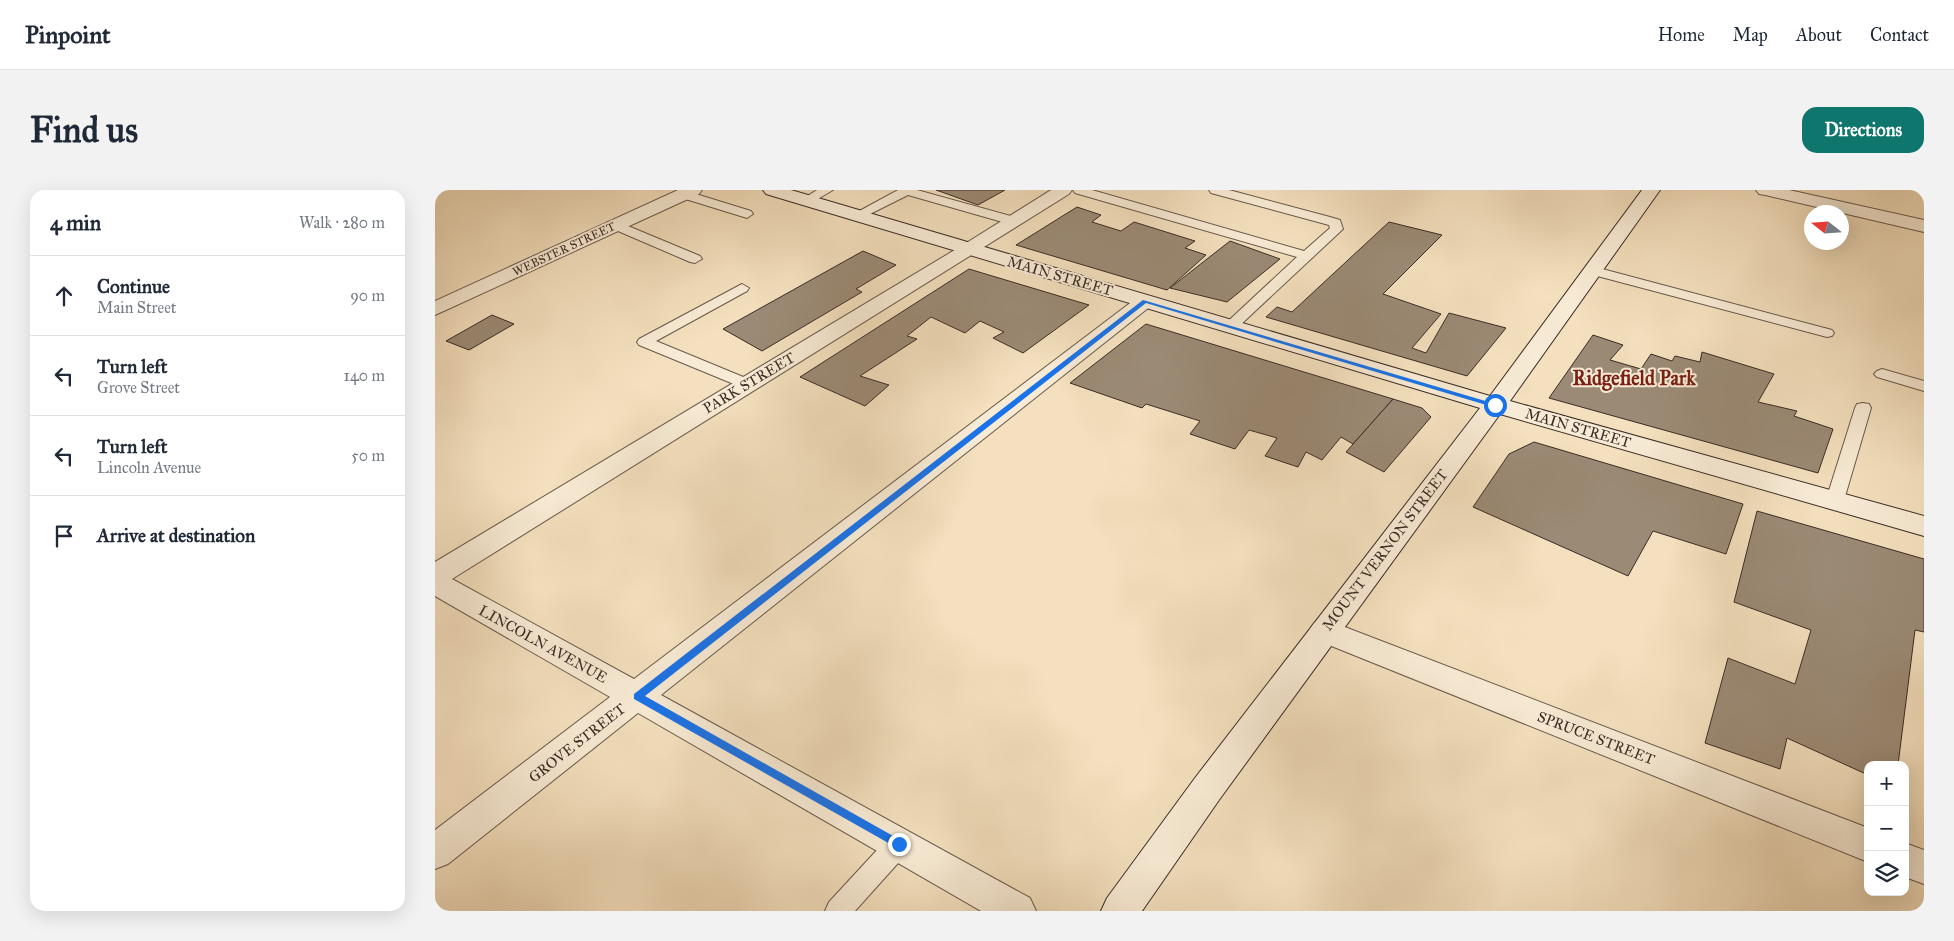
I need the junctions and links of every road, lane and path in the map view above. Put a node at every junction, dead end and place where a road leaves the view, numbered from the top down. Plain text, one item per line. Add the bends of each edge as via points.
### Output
1 (772, 190) edge
2 (827, 190) edge
3 (907, 190) edge
4 (1063, 190) edge
5 (1079, 190) edge
6 (1215, 190) edge
7 (1651, 190) edge
8 (1765, 190) edge
9 (688, 192) edge
10 (807, 200) junction
11 (747, 214) dead end
12 (858, 215) junction
13 (1013, 221) junction
14 (616, 225) junction
15 (1924, 226) edge
16 (970, 249) junction
17 (1306, 256) junction
18 (695, 259) dead end
19 (1591, 270) junction
20 (742, 288) dead end
21 (1145, 301) junction
22 (435, 309) edge
23 (1231, 326) junction
24 (1827, 333) dead end
25 (1882, 374) dead end
26 (747, 384) junction
27 (1924, 386) edge
28 (1495, 405) junction
29 (1863, 408) dead end
30 (1835, 500) junction
31 (1924, 526) edge
32 (435, 576) edge
33 (435, 583) edge
34 (1324, 631) junction
35 (637, 697) junction
36 (1864, 843) edge
37 (899, 844) junction
38 (435, 852) edge
39 (1909, 861) edge
40 (1924, 867) edge
41 (838, 911) edge
42 (1017, 911) edge
43 (1120, 911) edge

1 - 10 street, MAIN STREET
2 - 10 lane
3 - 12 lane
3 - 13 lane
4 - 13 street, PARK STREET
5 - 17 lane
6 - 17 lane via 1335,223 1337,229
7 - 19 street, MOUNT VERNON STREET
8 - 15 street
9 - 11 lane
9 - 14 street, WEBSTER STREET
10 - 12 street, MAIN STREET
12 - 16 street, MAIN STREET
13 - 16 street, PARK STREET
14 - 18 lane
14 - 22 street, WEBSTER STREET
16 - 21 street, MAIN STREET
16 - 26 street, PARK STREET
17 - 23 lane
19 - 24 lane
19 - 28 street, MOUNT VERNON STREET
20 - 26 lane via 644,342
21 - 23 street, MAIN STREET
21 - 35 street, GROVE STREET
23 - 28 street, MAIN STREET
25 - 27 lane
26 - 32 street, PARK STREET
28 - 30 street, MAIN STREET
28 - 34 street, MOUNT VERNON STREET
29 - 30 lane
30 - 31 street, MAIN STREET
33 - 35 street, LINCOLN AVENUE
34 - 36 street, SPRUCE STREET
34 - 43 street, MOUNT VERNON STREET
35 - 37 street, LINCOLN AVENUE
35 - 38 street, GROVE STREET
37 - 41 lane
37 - 42 street, LINCOLN AVENUE
39 - 40 street

